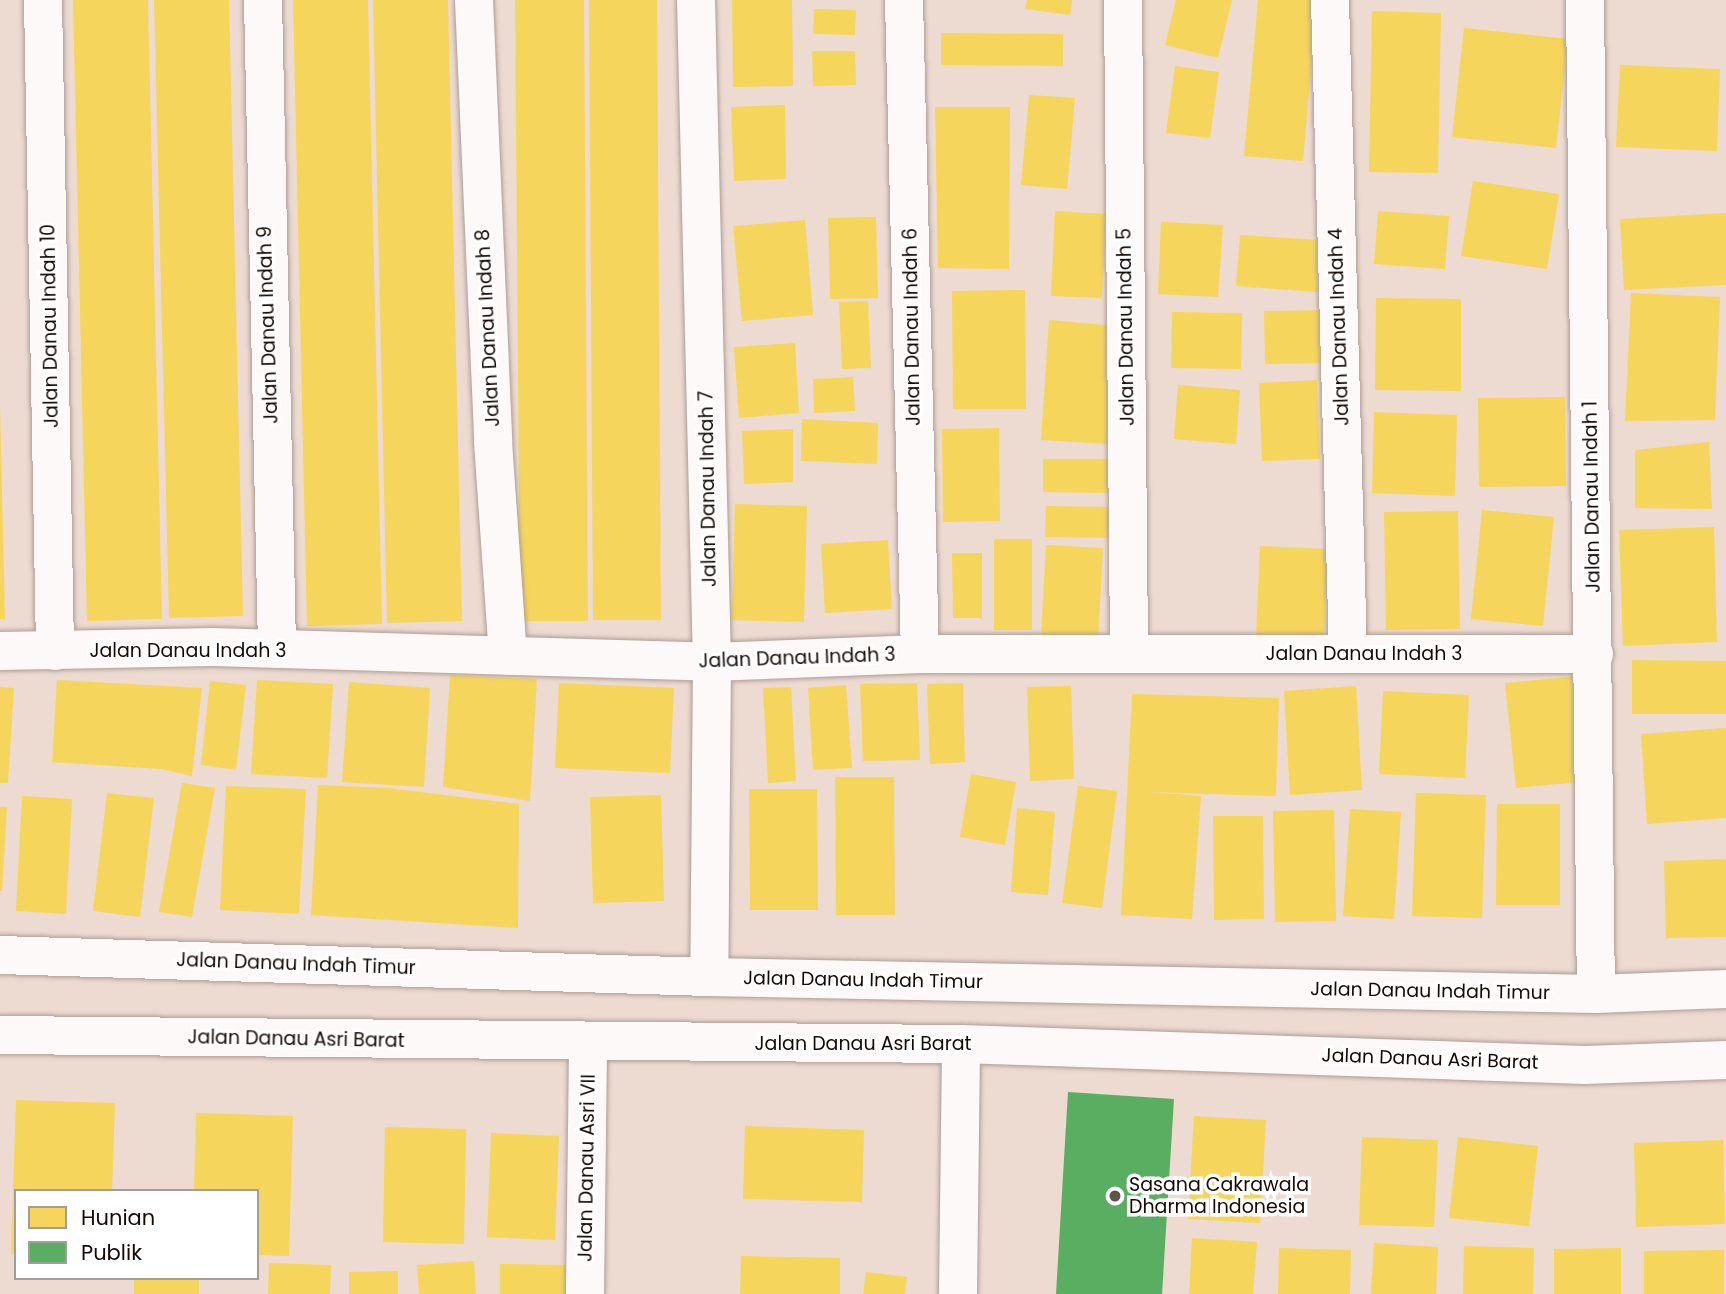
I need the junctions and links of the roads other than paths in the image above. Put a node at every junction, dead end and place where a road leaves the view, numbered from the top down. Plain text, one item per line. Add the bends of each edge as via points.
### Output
1 (43, 0) edge
2 (262, 0) edge
3 (474, 0) edge
4 (696, 0) edge
5 (904, 0) edge
6 (1123, 0) edge
7 (1330, 0) edge
8 (1585, 0) edge
9 (277, 649) junction
10 (0, 651) edge
11 (55, 652) junction
12 (920, 654) junction
13 (1129, 654) junction
14 (1348, 654) junction
15 (1594, 654) junction
16 (508, 655) junction
17 (712, 662) junction
18 (0, 955) edge
19 (709, 977) junction
20 (1726, 989) edge
21 (1596, 994) junction
22 (0, 1035) edge
23 (588, 1043) junction
24 (961, 1044) junction
25 (1726, 1060) edge
26 (585, 1294) edge
27 (958, 1294) edge

1 - 11 street, Jalan Danau Indah 10
2 - 9 street, Jalan Danau Indah 9
3 - 16 street, Jalan Danau Indah 8 via 493,442
4 - 17 street, Jalan Danau Indah 7
5 - 12 street, Jalan Danau Indah 6
6 - 13 street, Jalan Danau Indah 5
7 - 14 street, Jalan Danau Indah 4
8 - 15 street, Jalan Danau Indah 1
9 - 11 street, Jalan Danau Indah 3
9 - 16 street, Jalan Danau Indah 3
10 - 11 street, Jalan Danau Indah 3
12 - 13 street, Jalan Danau Indah 3
12 - 17 street, Jalan Danau Indah 3
13 - 14 street, Jalan Danau Indah 3
14 - 15 street, Jalan Danau Indah 3
15 - 21 street, Jalan Danau Indah 1
16 - 17 street, Jalan Danau Indah 3
17 - 19 street, Jalan Danau Indah 7
18 - 19 street, Jalan Danau Indah Timur
19 - 21 street, Jalan Danau Indah Timur
20 - 21 street, Jalan Danau Indah Timur
22 - 23 street, Jalan Danau Asri Barat
23 - 24 street, Jalan Danau Asri Barat
23 - 26 street, Jalan Danau Asri VII
24 - 25 street, Jalan Danau Asri Barat via 1585,1065
24 - 27 street

